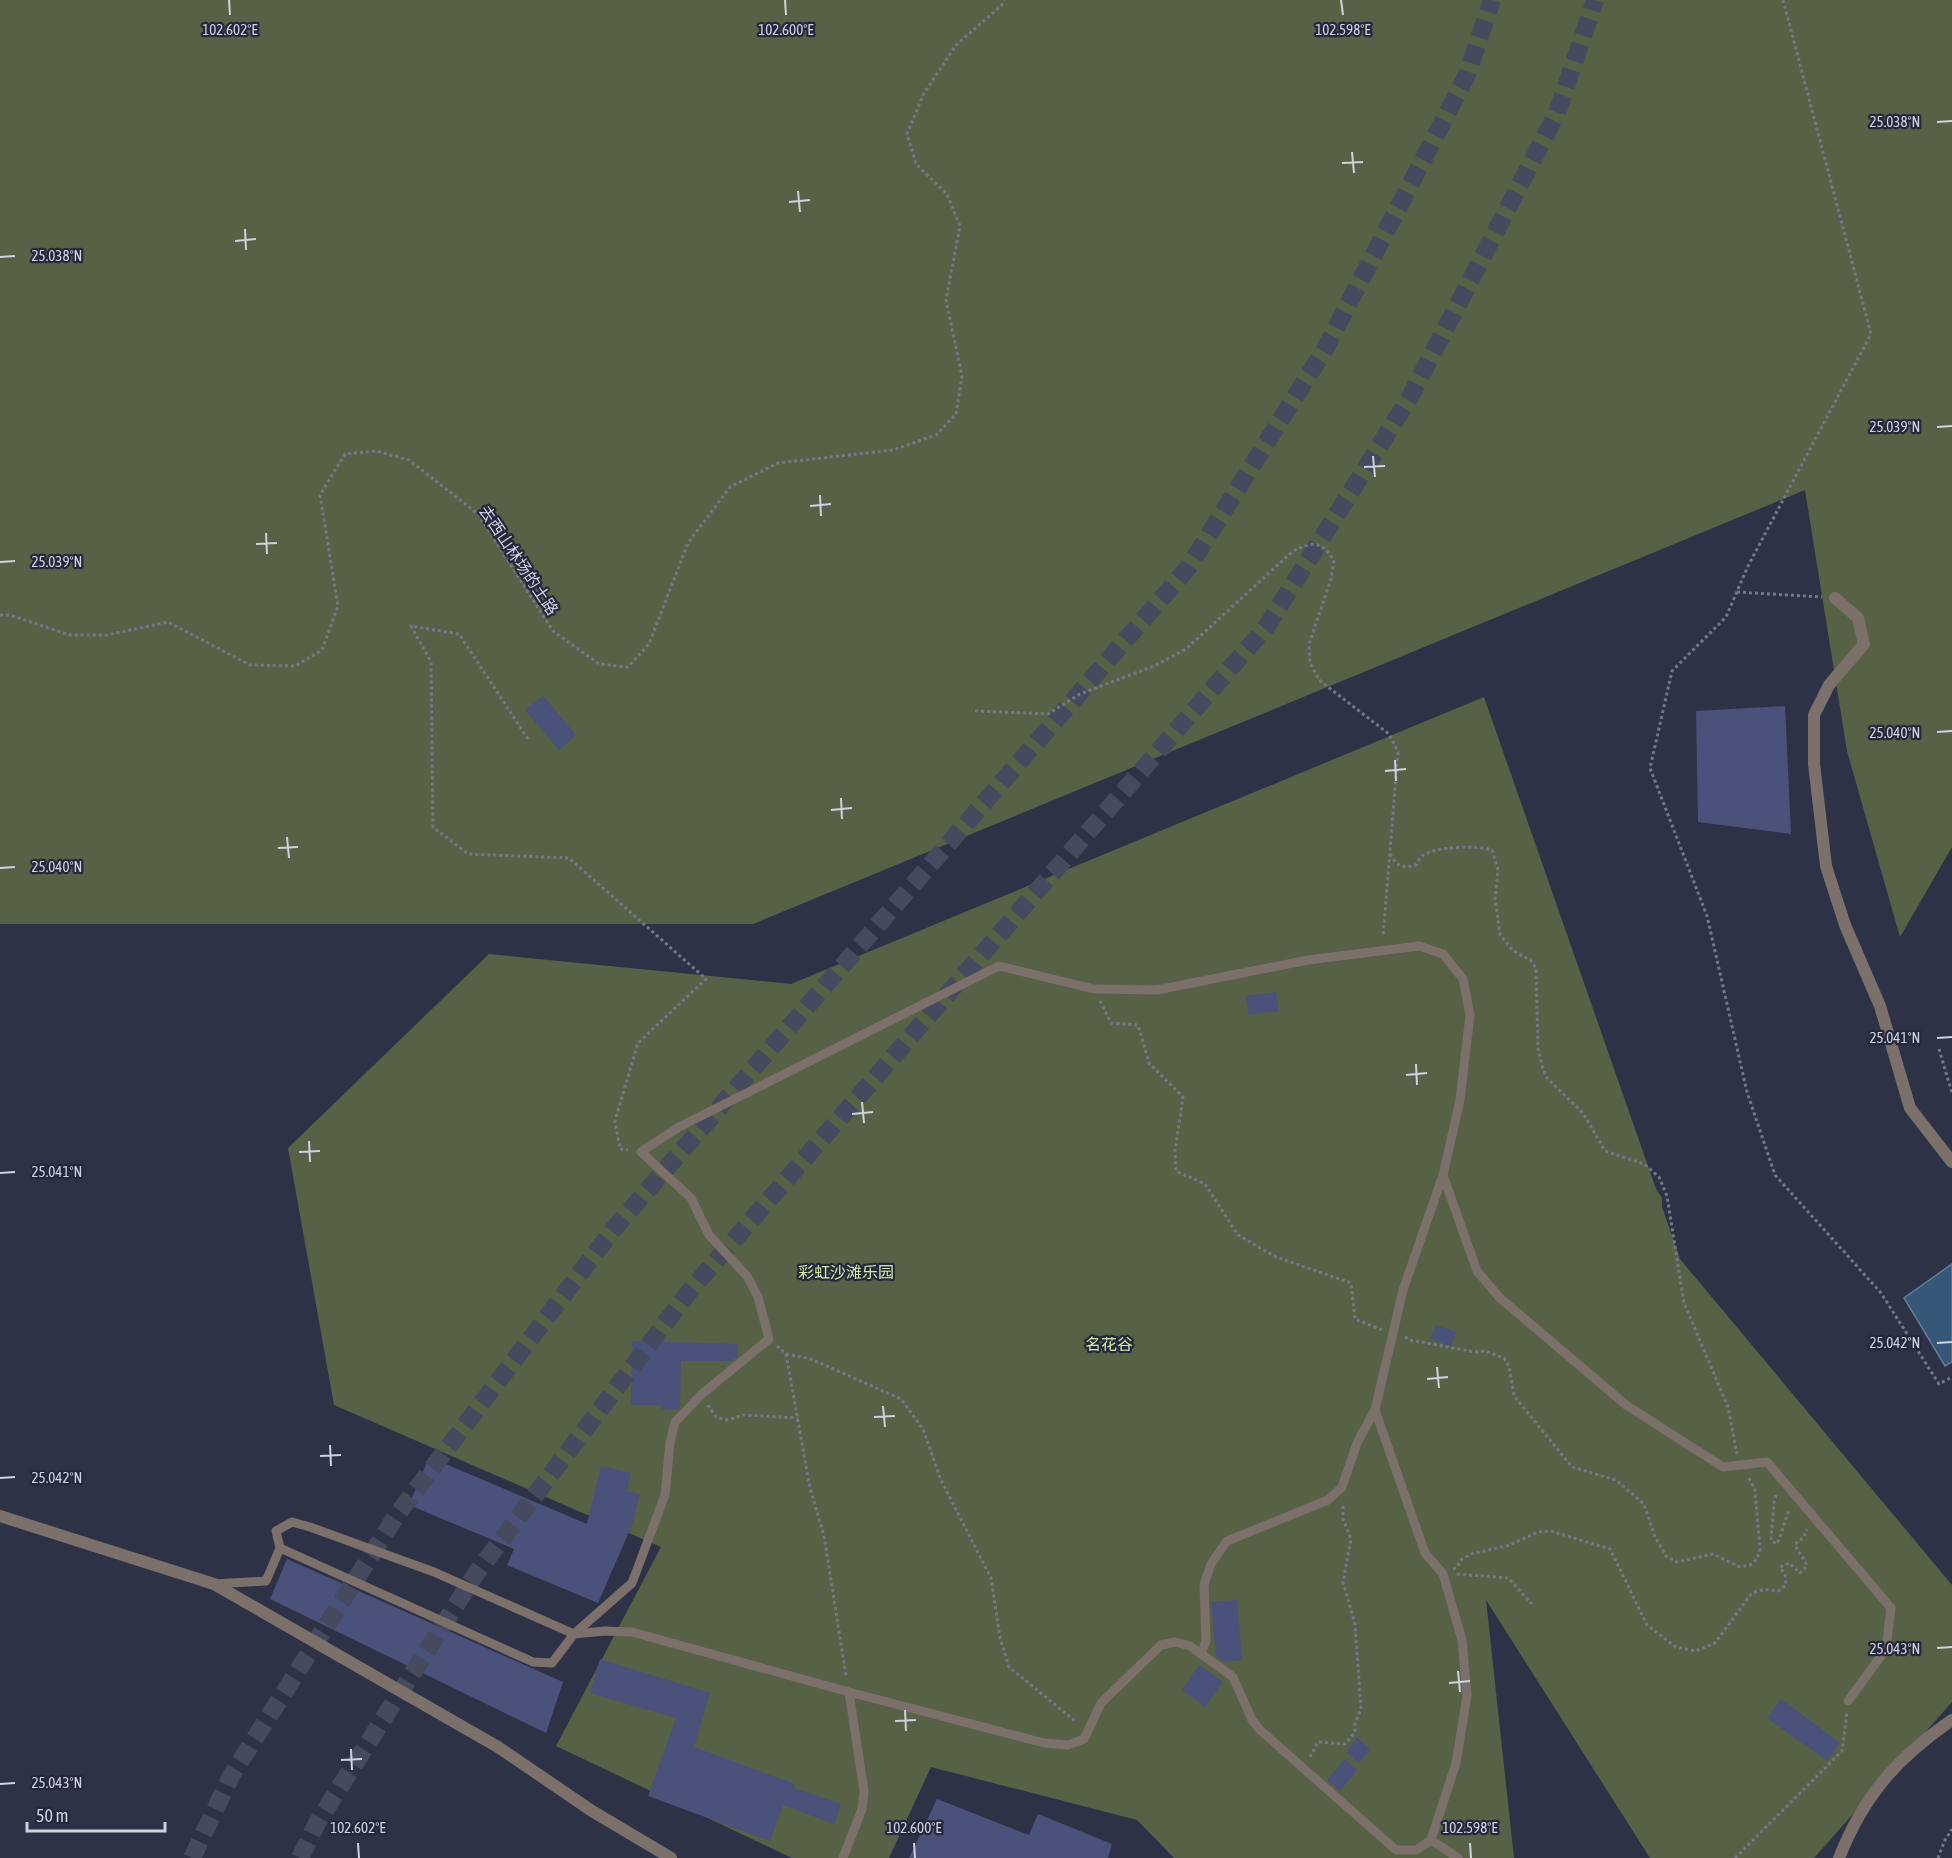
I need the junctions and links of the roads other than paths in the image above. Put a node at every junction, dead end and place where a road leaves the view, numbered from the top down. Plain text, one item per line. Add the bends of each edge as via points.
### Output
1 (1835, 598) road end
2 (1952, 1162) edge
3 (1443, 1175) junction
4 (1375, 1410) junction
5 (0, 1516) edge
6 (280, 1548) junction
7 (214, 1584) junction
8 (574, 1634) junction
9 (1201, 1654) junction
10 (849, 1692) junction
11 (1848, 1701) road end
12 (1952, 1720) edge
13 (1431, 1839) junction
14 (671, 1858) edge
15 (843, 1858) edge
16 (1458, 1858) edge
17 (1839, 1858) edge

1 - 2 street via 1858,618 1864,644 1829,685 1814,715 1814,764 1826,866 1845,925 1880,1006 1910,1108
3 - 4 lane via 1403,1290
3 - 8 lane via 1460,1100 1470,1015 1463,979 1443,954 1419,946 1308,960 1157,990 1094,989 999,966 679,1127 641,1152 691,1198 709,1235 747,1276 758,1297 770,1339 702,1394 675,1422 665,1495 632,1583
3 - 11 lane via 1477,1271 1500,1298 1626,1405 1723,1467 1767,1462 1891,1608 1886,1649
4 - 9 lane via 1357,1443 1342,1487 1328,1500 1227,1541 1211,1564 1204,1585 1206,1641
4 - 13 lane via 1425,1553 1443,1574 1462,1640 1467,1695 1456,1763
5 - 7 street
6 - 7 lane via 266,1581
6 - 8 lane via 533,1662 552,1663
6 - 8 lane via 276,1531 292,1522 310,1527 434,1572
7 - 14 street via 498,1747 592,1811
8 - 10 lane via 633,1632
9 - 10 lane via 1174,1642 1161,1645 1101,1703 1084,1739 1068,1745 1044,1743
9 - 13 lane via 1233,1677 1260,1730 1396,1850 1416,1850
10 - 15 lane via 864,1791 862,1809
12 - 17 street via 1909,1752 1882,1782 1864,1806
13 - 16 lane

